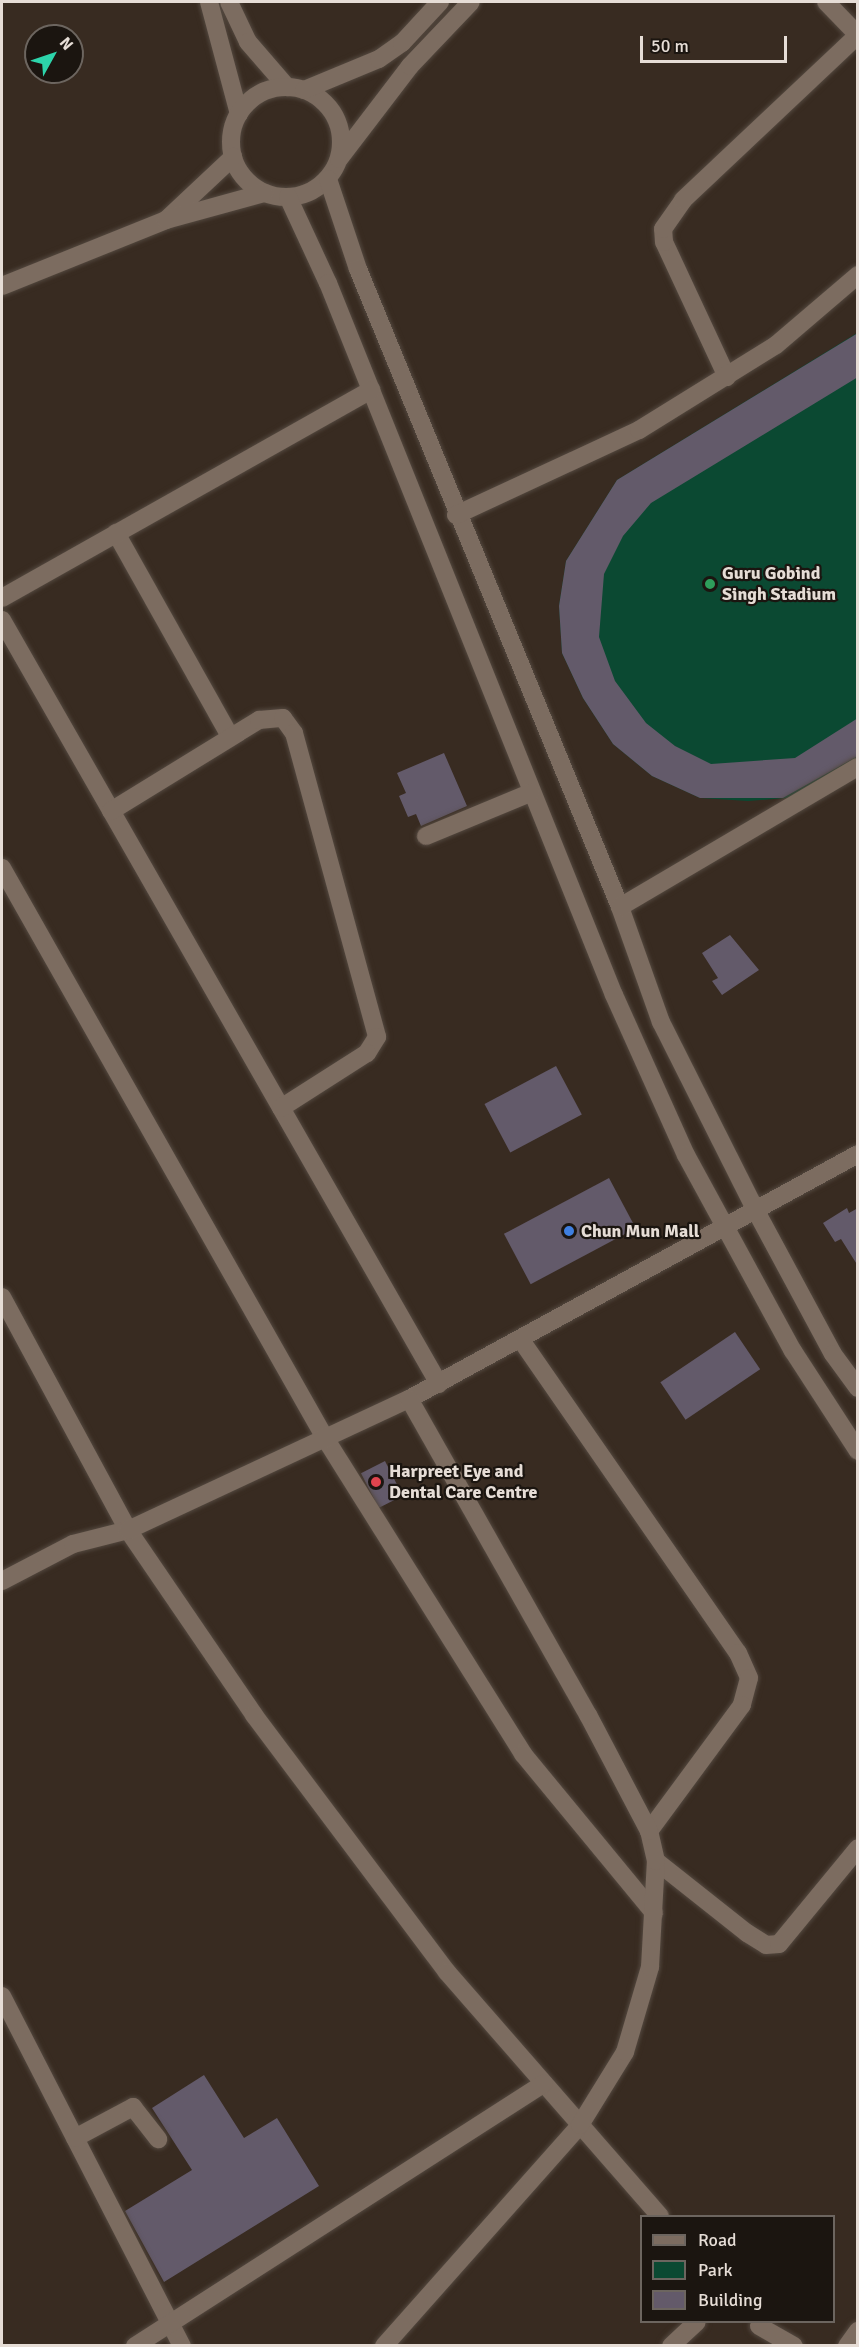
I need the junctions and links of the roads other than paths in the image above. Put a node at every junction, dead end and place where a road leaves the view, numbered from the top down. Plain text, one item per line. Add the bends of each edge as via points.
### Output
1 (209, 2) edge
2 (229, 2) edge
3 (440, 2) edge
4 (471, 2) edge
5 (826, 2) edge
6 (858, 35) edge
7 (296, 89) junction
8 (239, 114) junction
9 (233, 157) junction
10 (339, 159) junction
11 (328, 179) junction
12 (264, 193) junction
13 (288, 197) junction
14 (166, 220) junction
15 (858, 275) edge
16 (2, 286) edge
17 (727, 377) junction
18 (371, 390) junction
19 (426, 440) junction
20 (397, 455) junction
21 (456, 515) junction
22 (116, 533) junction
23 (2, 597) edge
24 (2, 620) edge
25 (230, 734) junction
26 (858, 767) edge
27 (530, 793) junction
28 (111, 811) junction
29 (426, 836) dead end
30 (2, 868) edge
31 (620, 907) junction
32 (281, 1108) junction
33 (858, 1154) edge
34 (756, 1211) junction
35 (726, 1228) junction
36 (2, 1298) edge
37 (520, 1340) junction
38 (439, 1384) junction
39 (858, 1388) edge
40 (409, 1399) junction
41 (325, 1438) junction
42 (858, 1451) edge
43 (128, 1530) junction
44 (2, 1581) edge
45 (649, 1832) junction
46 (858, 1848) edge
47 (656, 1862) junction
48 (654, 1913) junction
49 (2, 1996) edge
50 (544, 2083) junction
51 (580, 2125) junction
52 (75, 2138) junction
53 (158, 2139) dead end
54 (658, 2215) edge
55 (696, 2323) edge
56 (171, 2324) junction
57 (757, 2324) edge
58 (858, 2331) edge
59 (135, 2346) edge
60 (182, 2346) edge
61 (384, 2346) edge
62 (671, 2346) edge
63 (771, 2346) edge
64 (794, 2346) edge
65 (847, 2346) edge

1 - 8 street
2 - 7 street via 248,42
3 - 7 street via 402,43 378,59
4 - 10 street via 410,66
5 - 6 street
6 - 17 street via 683,200 663,229 664,242
7 - 8 street via 256,96
7 - 10 street via 333,113 341,137
8 - 9 street via 232,135
9 - 12 street via 242,175
9 - 14 street
10 - 11 street
11 - 13 street via 309,193
11 - 19 street
12 - 13 street
12 - 14 street
13 - 18 street
14 - 16 street
15 - 17 street via 776,345
17 - 21 street via 639,430
18 - 20 street
18 - 22 street
19 - 20 street
19 - 21 street
20 - 27 street
21 - 31 street
22 - 23 street
22 - 25 street
24 - 28 street
25 - 28 street
25 - 32 street via 272,715 283,718 294,733 377,1037 367,1053
26 - 31 street
27 - 29 street
27 - 35 street via 686,1155
28 - 32 street
30 - 41 street
31 - 34 street via 661,1022
32 - 38 street
33 - 34 street
34 - 35 street
34 - 39 street via 833,1354
35 - 37 street
35 - 42 street via 793,1351
36 - 43 street
37 - 38 street
37 - 45 street via 738,1653 749,1678 742,1705
38 - 40 street
40 - 41 street
40 - 45 street
41 - 43 street
41 - 48 street via 523,1754
43 - 44 street via 73,1544
43 - 50 street via 254,1715 447,1972
45 - 47 street
46 - 47 street via 779,1944 766,1945
47 - 48 street
48 - 51 street via 650,1967 639,2017 625,2052
49 - 52 street
50 - 51 street
50 - 56 street
51 - 54 street
51 - 61 street
52 - 53 street via 133,2107
52 - 56 street
55 - 62 street
56 - 59 street
56 - 60 street
57 - 63 street
57 - 64 street
58 - 65 street

